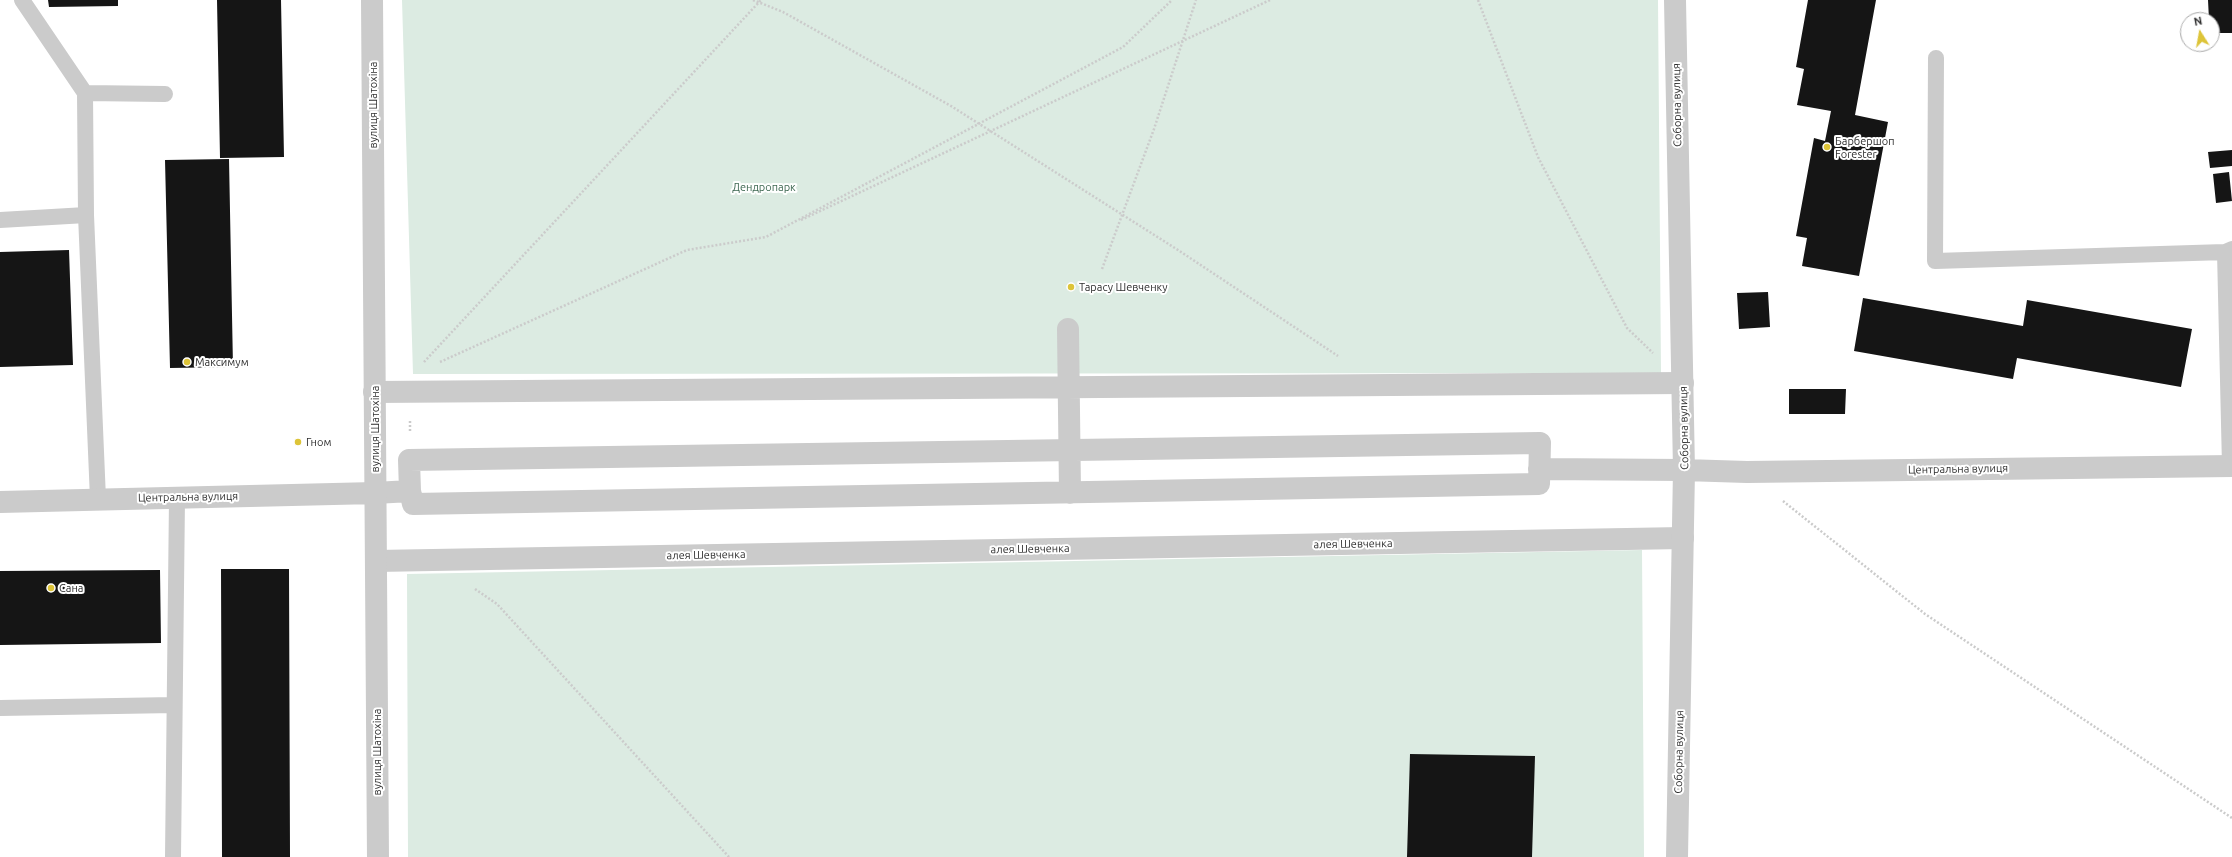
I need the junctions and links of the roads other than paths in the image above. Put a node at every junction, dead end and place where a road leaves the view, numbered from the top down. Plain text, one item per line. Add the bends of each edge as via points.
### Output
1 (22, 0) edge
2 (372, 0) edge
3 (1675, 0) edge
4 (1936, 58) dead end
5 (84, 93) junction
6 (165, 94) dead end
7 (86, 215) junction
8 (0, 220) edge
9 (2228, 251) edge
10 (1068, 329) dead end
11 (1684, 383) junction
12 (1069, 388) junction
13 (374, 392) junction
14 (1069, 449) junction
15 (2231, 466) edge
16 (1539, 469) junction
17 (1684, 470) junction
18 (410, 491) junction
19 (375, 493) junction
20 (1070, 493) junction
21 (177, 498) junction
22 (98, 500) junction
23 (0, 502) edge
24 (1683, 538) junction
25 (376, 561) junction
26 (174, 705) junction
27 (0, 708) edge
28 (174, 857) edge
29 (378, 857) edge
30 (1677, 857) edge

1 - 5 lane
2 - 13 street, вулиця Шатохіна
3 - 11 street, Соборна вулиця
4 - 9 lane via 1935,262
5 - 6 lane
5 - 7 lane
7 - 8 lane
7 - 22 lane
9 - 15 lane
10 - 12 street
11 - 12 street
11 - 17 street, Соборна вулиця
12 - 13 street via 412,383
12 - 14 street
13 - 19 street, вулиця Шатохіна
14 - 16 street via 1540,443
14 - 18 street via 409,460
14 - 20 street
15 - 17 street, Центральна вулиця via 1747,472
16 - 17 street
16 - 20 street via 1539,484
17 - 24 street, Соборна вулиця
18 - 19 street
18 - 20 street via 413,504
19 - 21 street, Центральна вулиця
19 - 25 street, вулиця Шатохіна
21 - 22 street, Центральна вулиця
21 - 26 lane
22 - 23 street, Центральна вулиця
24 - 25 street, алея Шевченка
24 - 30 street, Соборна вулиця
25 - 29 street, вулиця Шатохіна
26 - 27 lane
26 - 28 lane

